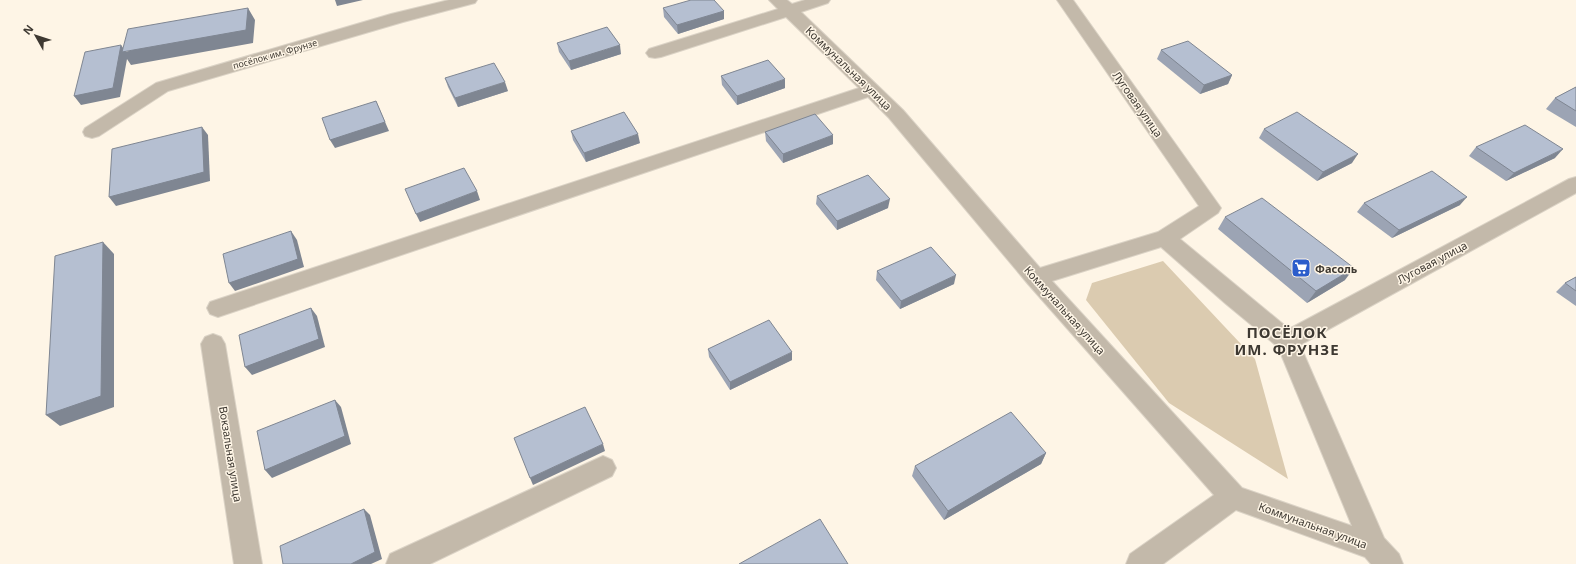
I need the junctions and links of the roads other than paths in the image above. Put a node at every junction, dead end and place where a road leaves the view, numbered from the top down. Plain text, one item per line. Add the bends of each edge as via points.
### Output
1 (469, 0) edge
2 (822, 0) edge
3 (1065, 0) edge
4 (783, 5) edge
5 (655, 53) dead end
6 (872, 90) junction
7 (92, 132) dead end
8 (1576, 184) edge
9 (1165, 238) junction
10 (1036, 278) junction
11 (218, 308) dead end
12 (1287, 341) junction
13 (213, 344) dead end
14 (603, 468) dead end
15 (1233, 497) junction
16 (1382, 556) edge
17 (248, 564) edge
18 (400, 564) edge
19 (1140, 564) edge

1 - 7 street, посёлок им. Фрунзе via 397,18 162,87
2 - 4 street
3 - 9 street, Луговая улица via 1211,208
4 - 5 street
4 - 6 street, Коммунальная улица
6 - 10 street, Коммунальная улица via 896,114
6 - 11 street
8 - 12 street, Луговая улица
9 - 10 street
9 - 12 street
10 - 15 street, Коммунальная улица
12 - 16 street
13 - 17 street, Вокзальная улица
14 - 18 street
15 - 16 street, Коммунальная улица
15 - 19 street

